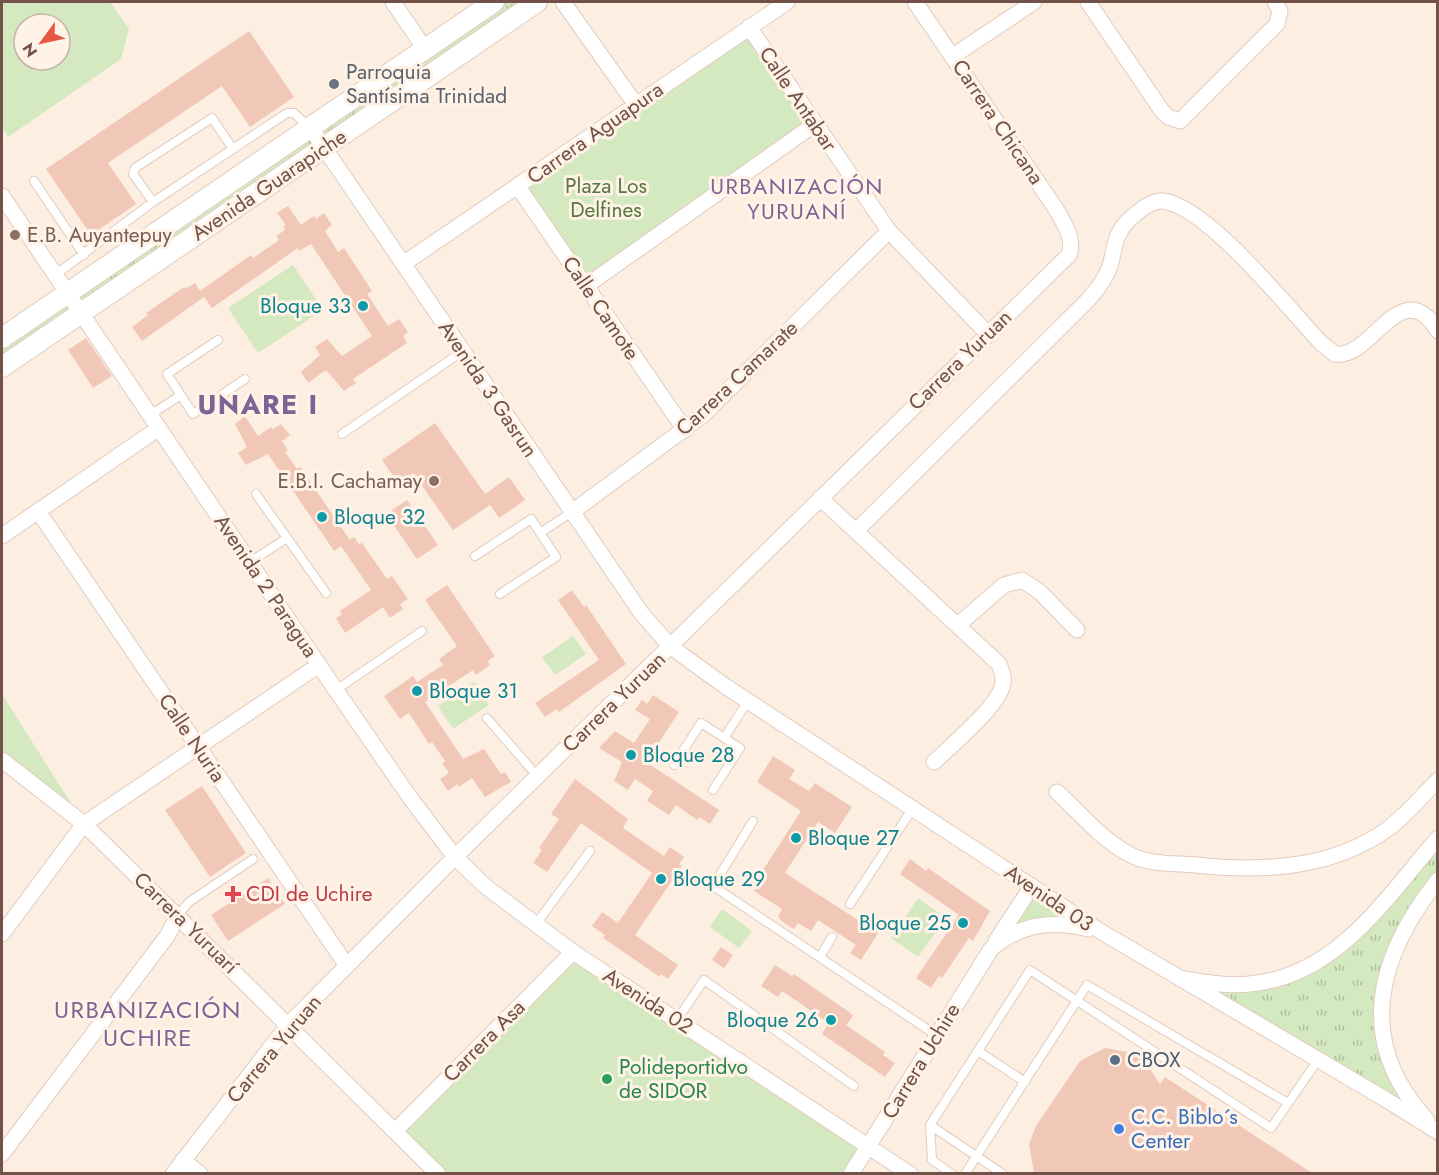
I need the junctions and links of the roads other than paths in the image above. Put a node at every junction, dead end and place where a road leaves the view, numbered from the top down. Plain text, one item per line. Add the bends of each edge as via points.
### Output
1 (393, 2) edge
2 (494, 2) edge
3 (537, 2) edge
4 (563, 2) edge
5 (787, 2) edge
6 (915, 2) edge
7 (1034, 2) edge
8 (1088, 2) edge
9 (1275, 2) edge
10 (749, 27) junction
11 (425, 49) junction
12 (953, 56) junction
13 (636, 105) junction
14 (815, 124) junction
15 (310, 127) junction
16 (324, 148) junction
17 (233, 149) junction
18 (34, 181) dead end
19 (518, 186) junction
20 (2, 196) edge
21 (153, 202) junction
22 (889, 231) junction
23 (1072, 247) joint
24 (84, 255) junction
25 (403, 264) junction
26 (55, 274) junction
27 (586, 286) junction
28 (67, 292) junction
29 (81, 313) junction
30 (1437, 331) edge
31 (987, 333) junction
32 (2, 338) edge
33 (218, 340) dead end
34 (463, 351) junction
35 (2, 367) edge
36 (245, 379) dead end
37 (181, 395) junction
38 (150, 415) junction
39 (159, 428) junction
40 (685, 430) junction
41 (342, 434) dead end
42 (256, 494) dead end
43 (820, 498) junction
44 (38, 511) junction
45 (572, 512) junction
46 (856, 531) junction
47 (540, 533) junction
48 (2, 536) edge
49 (287, 538) junction
50 (475, 556) dead end
51 (250, 562) junction
52 (326, 593) dead end
53 (500, 594) dead end
54 (958, 625) junction
55 (1077, 630) dead end
56 (422, 631) dead end
57 (671, 647) junction
58 (319, 665) junction
59 (336, 690) junction
60 (748, 701) junction
61 (487, 718) dead end
62 (724, 738) junction
63 (199, 748) junction
64 (2, 760) edge
65 (934, 762) dead end
66 (674, 765) dead end
67 (538, 777) junction
68 (1437, 780) edge
69 (712, 790) dead end
70 (1056, 792) dead end
71 (913, 808) junction
72 (753, 821) dead end
73 (84, 824) junction
74 (1437, 837) edge
75 (590, 851) dead end
76 (455, 857) junction
77 (253, 859) dead end
78 (1437, 880) edge
79 (1032, 886) junction
80 (850, 904) dead end
81 (178, 915) junction
82 (536, 924) junction
83 (1100, 932) junction
84 (2, 934) edge
85 (832, 937) dead end
86 (991, 949) junction
87 (573, 952) junction
88 (820, 957) junction
89 (347, 966) junction
90 (1178, 979) junction
91 (1077, 1001) junction
92 (677, 1020) junction
93 (288, 1025) junction
94 (936, 1035) junction
95 (978, 1051) junction
96 (1318, 1060) junction
97 (1025, 1082) junction
98 (854, 1086) dead end
99 (1288, 1103) junction
100 (930, 1125) junction
101 (395, 1131) junction
102 (1437, 1132) edge
103 (868, 1148) junction
104 (2, 1154) edge
105 (976, 1156) junction
106 (183, 1160) junction
107 (173, 1173) edge
108 (200, 1173) edge
109 (438, 1173) edge
110 (851, 1173) edge
111 (910, 1173) edge
112 (952, 1173) edge
113 (965, 1173) edge
114 (1003, 1173) edge

1 - 11 street
2 - 11 street, Avenida Guarapiche
3 - 16 street, Avenida Guarapiche
4 - 13 street
5 - 10 street, Carrera Aguapura
6 - 12 street, Carrera Chicana
7 - 12 street
8 - 9 street via 1168,117 1180,121 1268,36 1280,17
10 - 13 street, Carrera Aguapura
10 - 14 street, Calle Antabar
11 - 15 street, Avenida Guarapiche
12 - 23 street, Carrera Chicana via 1056,209
13 - 19 street, Carrera Aguapura
14 - 22 street, Calle Antabar
14 - 27 street
15 - 16 street, Avenida 3 Gasrun
15 - 17 lane via 294,113 286,113
15 - 28 street, Avenida Guarapiche
16 - 25 street, Avenida 3 Gasrun
16 - 29 street, Avenida Guarapiche
17 - 21 lane
17 - 21 lane via 212,118 135,168 133,174
18 - 24 lane
19 - 25 street, Carrera Aguapura
19 - 27 street, Calle Camote
20 - 26 street, Avenida 2 Paragua
21 - 24 lane
22 - 31 street, Calle Antabar
22 - 40 street, Carrera Camarate via 729,392
23 - 31 street, Carrera Yuruan via 1069,255
24 - 26 lane
25 - 34 street, Avenida 3 Gasrun
26 - 28 street, Avenida 2 Paragua
27 - 40 street, Calle Camote
28 - 29 street, Avenida 2 Paragua
28 - 32 street, Avenida Guarapiche
29 - 35 street, Avenida Guarapiche
29 - 38 street, Avenida 2 Paragua
30 - 46 street via 1424,315 1405,311 1391,317 1352,352 1335,354 1221,237 1175,206 1153,202 1126,222 1116,235 1110,265 1088,300
31 - 43 street, Carrera Yuruan
33 - 37 lane via 167,374
34 - 41 lane
34 - 45 street, Avenida 3 Gasrun
36 - 37 lane via 193,414
37 - 38 lane
38 - 39 street, Avenida 2 Paragua
39 - 44 street
39 - 51 street, Avenida 2 Paragua
40 - 45 street, Carrera Camarate
42 - 49 lane
43 - 46 street
43 - 57 street, Carrera Yuruan
44 - 48 street
44 - 63 street, Calle Nuria
45 - 47 lane
45 - 57 street, Avenida 3 Gasrun via 642,614
46 - 54 street
47 - 50 lane via 531,519
47 - 53 lane via 556,557
49 - 51 lane
49 - 52 lane
51 - 58 street, Avenida 2 Paragua
54 - 55 street via 1004,585 1022,580 1040,592
54 - 65 street via 999,664 1002,689
56 - 59 lane
57 - 60 street, Avenida 03
57 - 67 street, Carrera Yuruan
58 - 59 street, Avenida 2 Paragua
58 - 63 street
59 - 76 street, Avenida 2 Paragua
60 - 62 lane
60 - 71 street, Avenida 03
61 - 67 lane
62 - 66 lane via 701,723
62 - 69 lane via 740,748
63 - 73 street
63 - 89 street, Calle Nuria
64 - 73 street, Carrera Yuruarí
67 - 76 street, Carrera Yuruan
68 - 70 street via 1400,819 1369,840 1303,865 1271,868 1140,859 1114,843
71 - 79 street, Avenida 03
71 - 80 lane
72 - 88 lane via 713,886
73 - 81 street, Carrera Yuruarí
73 - 84 street
74 - 90 street via 1358,930 1342,946 1312,965 1256,984
75 - 82 lane
76 - 82 street, Avenida 02 via 485,886
76 - 89 street, Carrera Yuruan
77 - 81 lane via 189,902
78 - 102 street via 1414,910 1391,954 1382,1017 1388,1052 1402,1088
79 - 83 street, Avenida 03
79 - 86 street, Carrera Uchire
81 - 93 street, Carrera Yuruarí
81 - 104 street via 168,935
82 - 87 street, Avenida 02
83 - 86 street, Carrera Uchire via 1071,924 1032,926 1002,939
83 - 90 street, Avenida 03
85 - 88 lane
86 - 94 street, Carrera Uchire
87 - 92 street, Avenida 02
87 - 101 street, Carrera Asa
88 - 94 lane
89 - 93 street, Carrera Yuruan
90 - 96 street, Avenida 03
91 - 95 lane via 1030,970
91 - 97 lane
91 - 99 lane via 1087,985
91 - 99 lane via 1271,1128
92 - 98 lane via 704,980
92 - 103 street, Avenida 02
93 - 101 street, Carrera Yuruarí
93 - 106 street, Carrera Yuruan
94 - 103 street, Carrera Uchire
95 - 97 lane
95 - 100 lane
96 - 99 lane
96 - 102 street, Avenida 03
97 - 105 lane
100 - 105 lane
100 - 112 lane via 932,1160
101 - 109 street, Carrera Yuruarí
103 - 110 street, Carrera Uchire
103 - 111 street, Avenida 02
105 - 113 lane
105 - 114 lane
106 - 107 street, Carrera Yuruan
106 - 108 street

